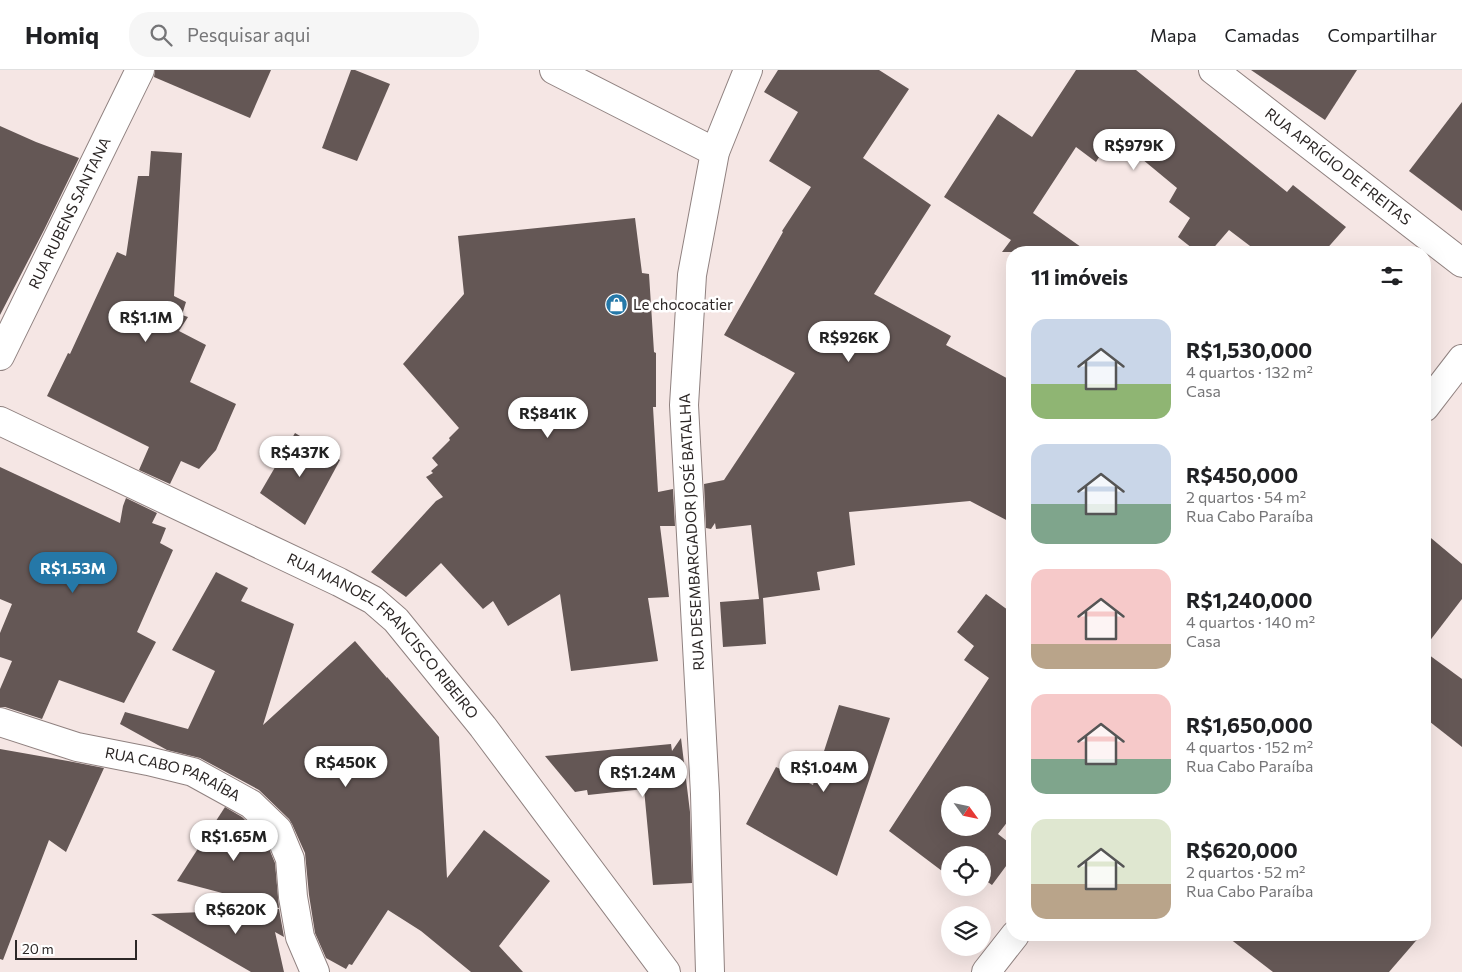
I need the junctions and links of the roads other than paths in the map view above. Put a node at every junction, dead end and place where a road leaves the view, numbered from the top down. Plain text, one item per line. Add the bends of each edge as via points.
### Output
1 (140, 70) edge
2 (554, 70) edge
3 (748, 70) edge
4 (1215, 71) edge
5 (715, 152) junction
6 (1462, 263) edge
7 (0, 356) edge
8 (1462, 359) edge
9 (1431, 399) edge
10 (0, 421) edge
11 (0, 722) edge
12 (1010, 941) edge
13 (314, 972) edge
14 (666, 972) edge
15 (710, 972) edge
16 (986, 972) edge

1 - 7 street, RUA RUBENS SANTANA
2 - 5 street
3 - 5 street, RUA DESEMBARGADOR JOSÉ BATALHA
4 - 6 street, RUA APRÍGIO DE FREITAS
5 - 15 street, RUA DESEMBARGADOR JOSÉ BATALHA via 692,275 684,405 706,794
8 - 9 street
10 - 14 street, RUA MANOEL FRANCISCO RIBEIRO via 373,600 396,620 483,727
11 - 13 street, RUA CABO PARAÍBA via 77,747 193,772 251,804 278,830 290,860 300,937
12 - 16 street

